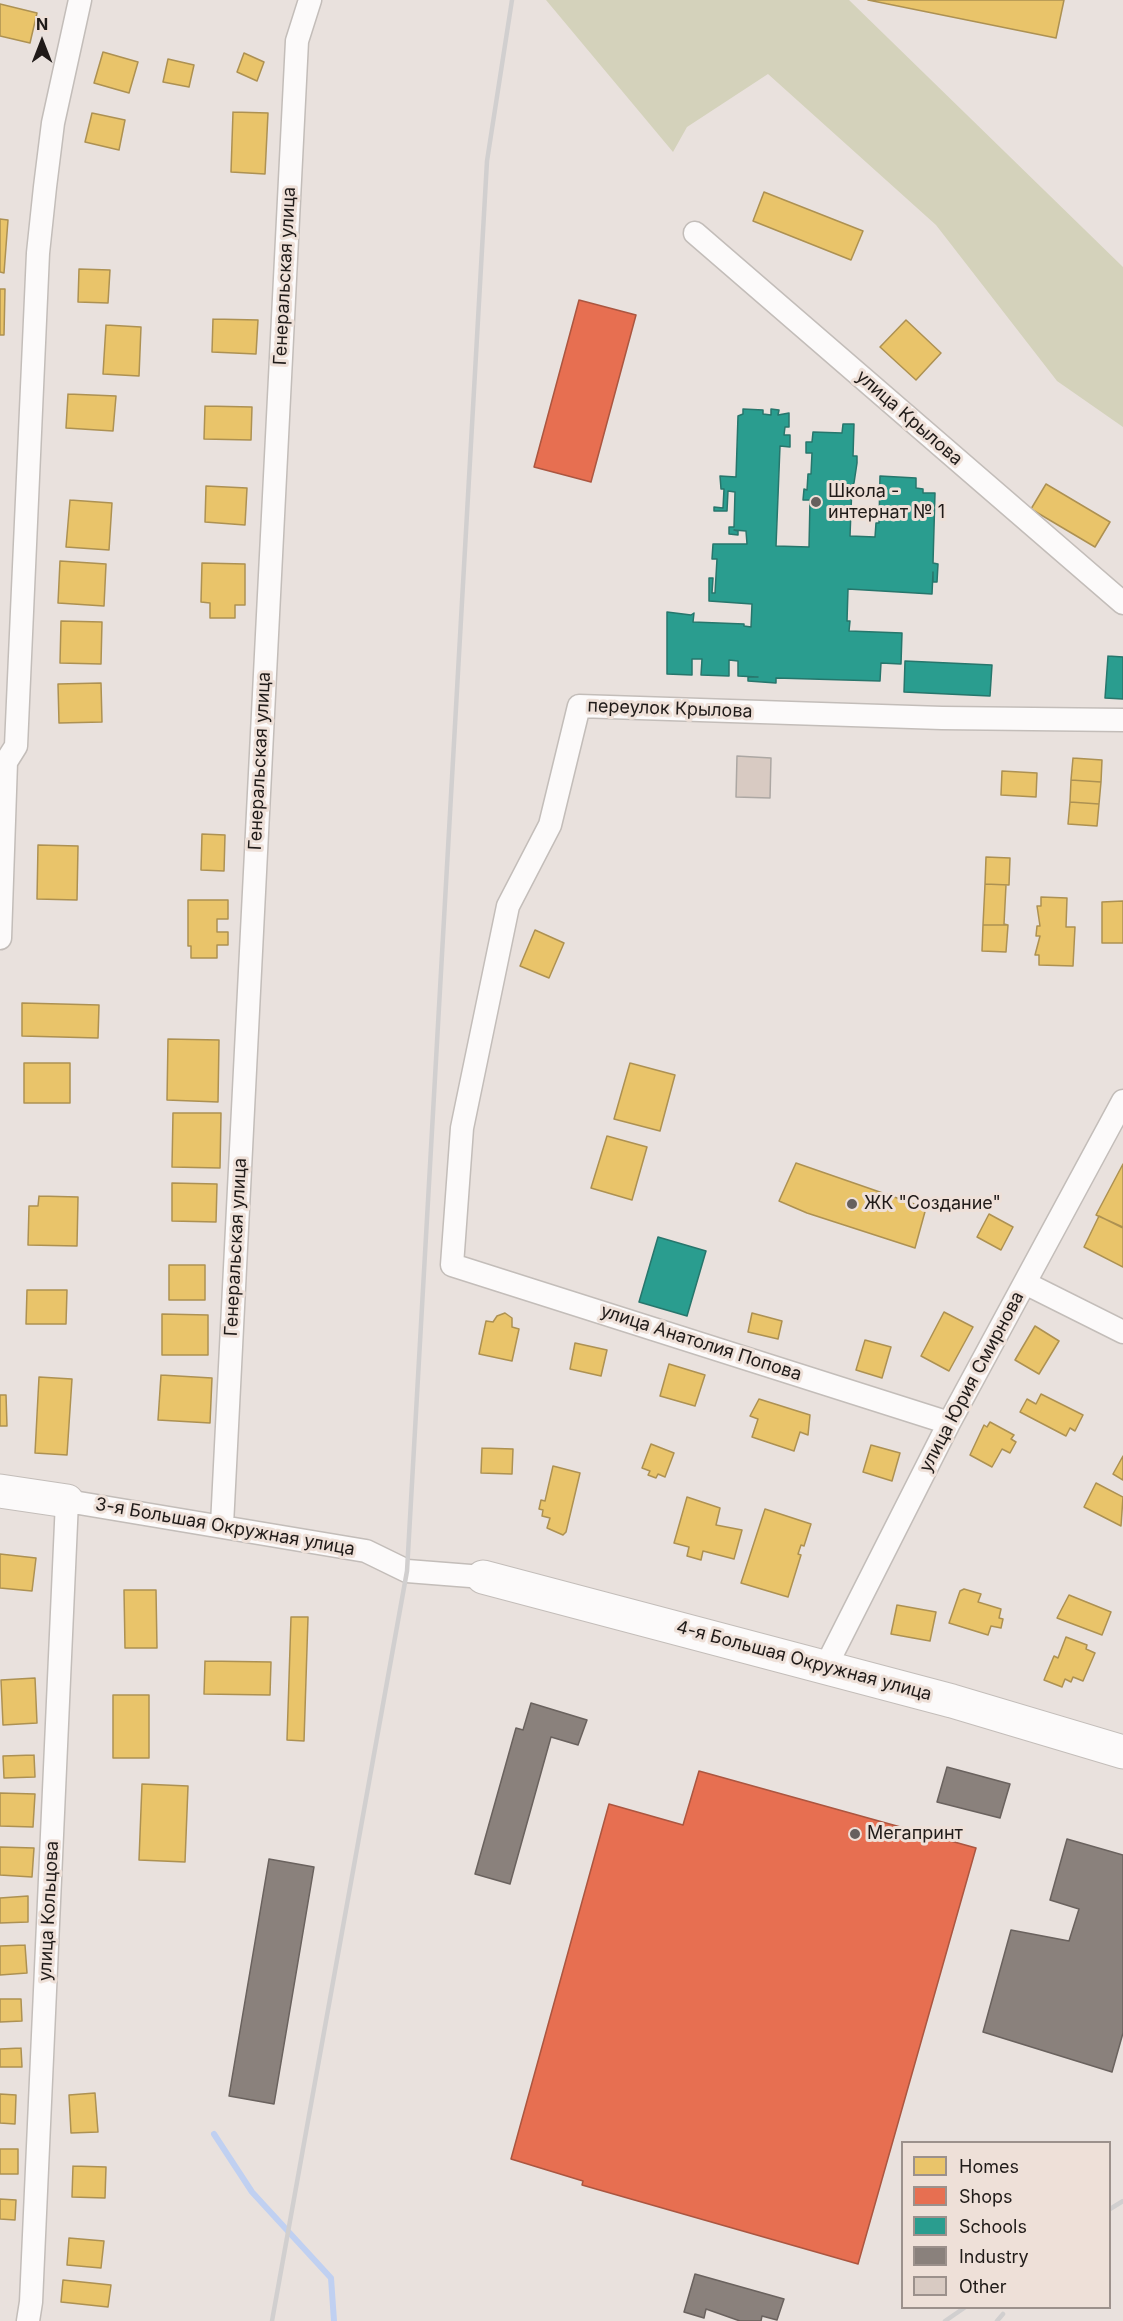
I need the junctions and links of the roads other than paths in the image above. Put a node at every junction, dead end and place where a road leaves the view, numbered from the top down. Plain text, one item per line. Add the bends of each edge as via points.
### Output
1 (80, 0) edge
2 (310, 0) edge
3 (695, 232) dead end
4 (1123, 603) edge
5 (1123, 720) edge
6 (3, 763) edge
7 (0, 938) edge
8 (1123, 1101) edge
9 (452, 1265) joint
10 (1025, 1283) junction
11 (1123, 1332) edge
12 (949, 1423) junction
13 (0, 1491) edge
14 (67, 1500) junction
15 (222, 1525) junction
16 (483, 1577) joint
17 (826, 1666) junction
18 (1123, 1752) edge
19 (28, 2321) edge

1 - 6 street via 53,123 39,242 19,707 16,746
2 - 15 street, Генеральская улица via 297,41
3 - 4 street, улица Крылова
5 - 9 street, переулок Крылова via 579,706 550,825 508,906 462,1128
6 - 7 street
8 - 10 street, улица Юрия Смирнова
9 - 12 street, улица Анатолия Попова
10 - 11 street
10 - 12 street, улица Юрия Смирнова
12 - 17 street, улица Юрия Смирнова
13 - 14 street, 3-я Большая Окружная улица
14 - 15 street, 3-я Большая Окружная улица
14 - 19 street, улица Кольцова
15 - 16 street, 3-я Большая Окружная улица via 366,1551 407,1571
16 - 17 street, 4-я Большая Окружная улица
17 - 18 street, 4-я Большая Окружная улица

